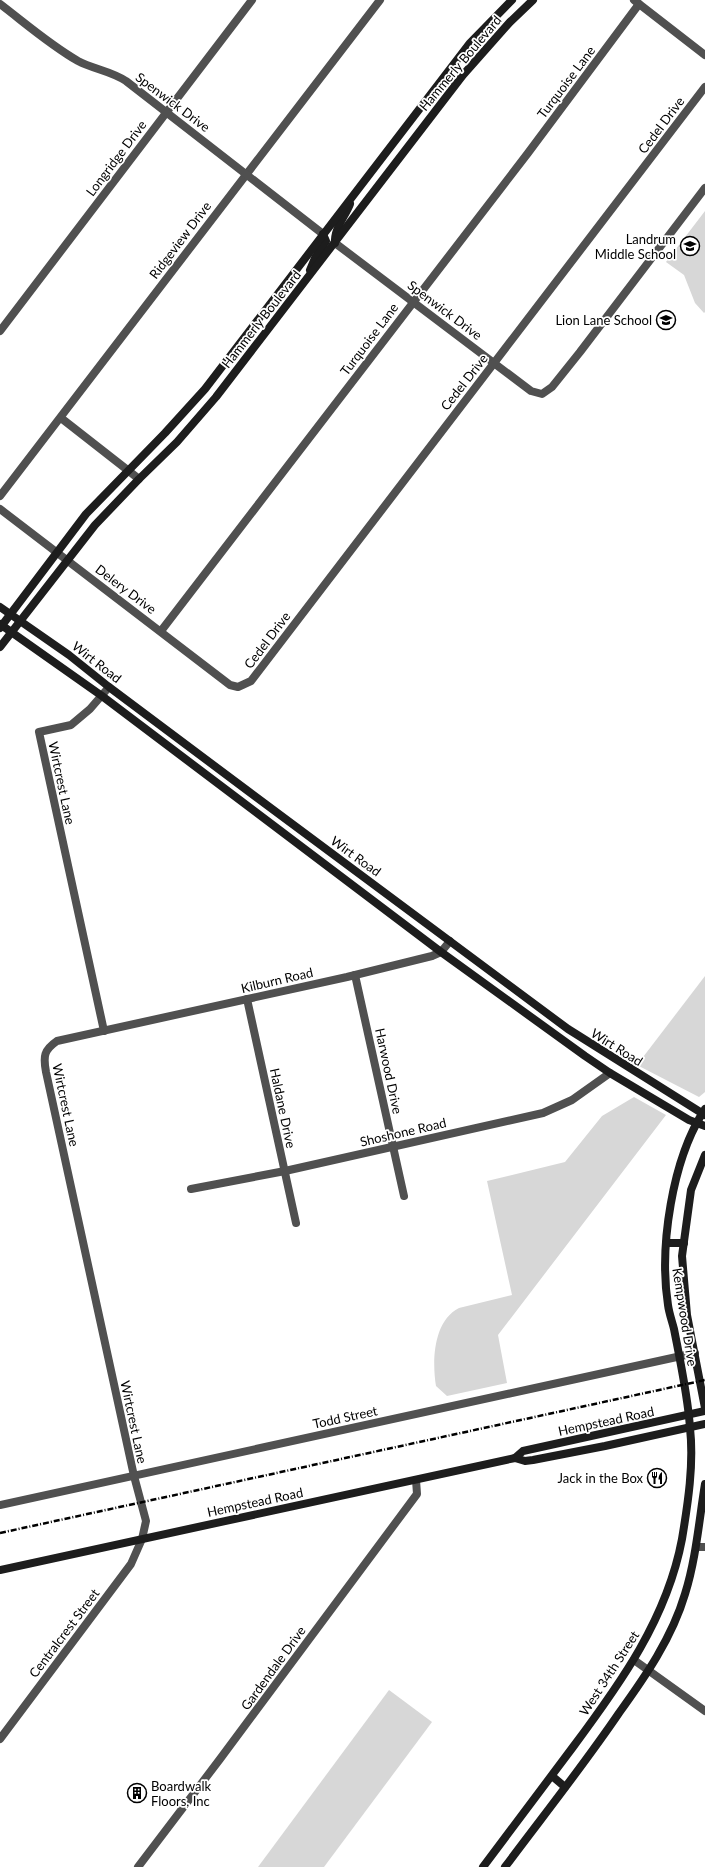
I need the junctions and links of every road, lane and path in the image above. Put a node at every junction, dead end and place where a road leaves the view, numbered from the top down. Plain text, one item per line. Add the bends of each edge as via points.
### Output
1 (252, 0) edge
2 (380, 0) edge
3 (512, 0) edge
4 (533, 0) edge
5 (636, 2) edge
6 (0, 4) edge
7 (470, 43) junction
8 (481, 52) junction
9 (705, 55) edge
10 (705, 86) edge
11 (166, 112) junction
12 (406, 128) junction
13 (416, 136) junction
14 (246, 174) junction
15 (705, 188) edge
16 (354, 194) junction
17 (323, 234) junction
18 (335, 243) junction
19 (307, 279) junction
20 (413, 301) junction
21 (0, 331) edge
22 (495, 363) junction
23 (219, 371) junction
24 (230, 379) junction
25 (60, 418) junction
26 (128, 469) junction
27 (138, 479) junction
28 (0, 496) edge
29 (0, 509) edge
30 (57, 552) junction
31 (68, 560) junction
32 (0, 607) edge
33 (10, 613) junction
34 (20, 620) junction
35 (1, 626) edge
36 (12, 631) junction
37 (160, 631) junction
38 (0, 647) edge
39 (109, 687) junction
40 (238, 687) joint
41 (102, 696) junction
42 (450, 941) junction
43 (441, 952) junction
44 (355, 975) junction
45 (247, 999) junction
46 (104, 1031) junction
47 (610, 1073) junction
48 (704, 1112) edge
49 (696, 1124) junction
50 (705, 1126) edge
51 (393, 1147) junction
52 (705, 1155) edge
53 (285, 1171) junction
54 (191, 1189) dead end
55 (404, 1196) dead end
56 (296, 1223) dead end
57 (666, 1242) junction
58 (684, 1243) junction
59 (695, 1352) junction
60 (678, 1356) junction
61 (705, 1408) edge
62 (705, 1412) edge
63 (688, 1415) junction
64 (705, 1424) edge
65 (690, 1428) junction
66 (515, 1458) junction
67 (134, 1476) junction
68 (416, 1480) junction
69 (705, 1484) edge
70 (0, 1505) edge
71 (142, 1539) junction
72 (696, 1547) junction
73 (705, 1547) edge
74 (0, 1570) edge
75 (634, 1660) junction
76 (649, 1671) junction
77 (705, 1711) edge
78 (0, 1739) edge
79 (552, 1776) junction
80 (565, 1788) junction
81 (138, 1867) edge
82 (483, 1867) edge
83 (505, 1867) edge

1 - 11 street, Longridge Drive
2 - 14 street, Ridgeview Drive
3 - 7 main road, Hammerly Boulevard
4 - 8 main road, Hammerly Boulevard
5 - 9 street
5 - 20 street, Turquoise Lane via 528,153
6 - 11 street, Spenwick Drive via 59,49 79,62 114,74
7 - 8 main road
7 - 12 main road, Hammerly Boulevard
8 - 13 main road, Hammerly Boulevard
10 - 22 street, Cedel Drive
11 - 14 street, Spenwick Drive
11 - 21 street, Longridge Drive
12 - 13 main road
12 - 16 main road, Hammerly Boulevard
13 - 18 main road, Hammerly Boulevard
14 - 17 street, Spenwick Drive
14 - 25 street, Ridgeview Drive
15 - 22 street, Spenwick Drive via 552,388 542,394 531,391
16 - 17 main road, Hammerly Boulevard
16 - 18 main road via 334,234
17 - 19 main road via 326,241 315,258
17 - 23 main road, Hammerly Boulevard
18 - 19 main road, Hammerly Boulevard
18 - 20 street, Spenwick Drive
19 - 24 main road, Hammerly Boulevard
20 - 22 street, Spenwick Drive
20 - 37 street, Turquoise Lane
22 - 40 street, Cedel Drive via 251,681
23 - 24 main road
23 - 26 main road, Hammerly Boulevard via 165,433
24 - 27 main road, Hammerly Boulevard via 177,442
25 - 26 street
25 - 28 street, Ridgeview Drive
26 - 27 street
26 - 30 main road, Hammerly Boulevard via 86,514
27 - 31 main road, Hammerly Boulevard via 95,525
29 - 30 street, Delery Drive
30 - 31 street, Delery Drive
30 - 33 main road, Hammerly Boulevard
31 - 34 main road, Hammerly Boulevard
31 - 37 street, Delery Drive
32 - 33 main road, Wirt Road
33 - 34 main road, Wirt Road
33 - 35 main road, Hammerly Boulevard
34 - 36 main road, Hammerly Boulevard
34 - 39 main road, Wirt Road
35 - 36 main road, Wirt Road
36 - 38 main road, Hammerly Boulevard
36 - 41 main road, Wirt Road
37 - 40 street, Delery Drive via 230,685
39 - 41 street, Wirtcrest Lane
39 - 42 main road, Wirt Road
41 - 43 main road, Wirt Road
41 - 46 street, Wirtcrest Lane via 71,725 39,732
42 - 43 street
42 - 48 main road, Wirt Road via 591,1045
43 - 44 street, Kilburn Road
43 - 47 main road, Wirt Road
44 - 45 street, Kilburn Road
44 - 51 street, Harwood Drive
45 - 46 street, Kilburn Road
45 - 53 street, Haldane Drive
46 - 67 street, Wirtcrest Lane via 57,1041 48,1047 44,1058
47 - 49 main road, Wirt Road
47 - 51 street, Shoshone Road via 572,1100 543,1114
48 - 49 main road, Kempwood Drive
49 - 50 main road, Wirt Road
49 - 57 main road, Kempwood Drive via 672,1194
51 - 53 street, Shoshone Road
51 - 55 street, Harwood Drive
52 - 58 main road, Kempwood Drive via 691,1190
53 - 54 street, Shoshone Road
53 - 56 street, Haldane Drive
57 - 58 main road
57 - 60 main road, Kempwood Drive via 664,1263 668,1306
58 - 59 main road, Kempwood Drive via 682,1256 687,1315
59 - 60 street, Todd Street
59 - 61 main road, Kempwood Drive
60 - 63 main road, Kempwood Drive
60 - 67 street, Todd Street
62 - 63 main road, Hempstead Road
63 - 65 main road, West 34th Street
63 - 66 main road, Hempstead Road via 523,1451
64 - 65 main road, Hempstead Road
65 - 66 main road, Hempstead Road via 534,1460
65 - 75 main road, West 34th Street via 691,1474 682,1540 660,1610
66 - 68 main road, Hempstead Road
67 - 70 street, Todd Street
67 - 71 street, Wirtcrest Lane via 146,1521
68 - 71 main road, Hempstead Road
68 - 81 street, Gardendale Drive via 417,1494
69 - 72 main road
71 - 74 main road, Hempstead Road
71 - 78 street, Centralcrest Street via 131,1564
72 - 73 street
72 - 76 main road via 685,1594
75 - 76 street
75 - 79 main road, West 34th Street
76 - 77 street
76 - 80 main road
79 - 80 main road
79 - 82 main road, West 34th Street
80 - 83 main road

